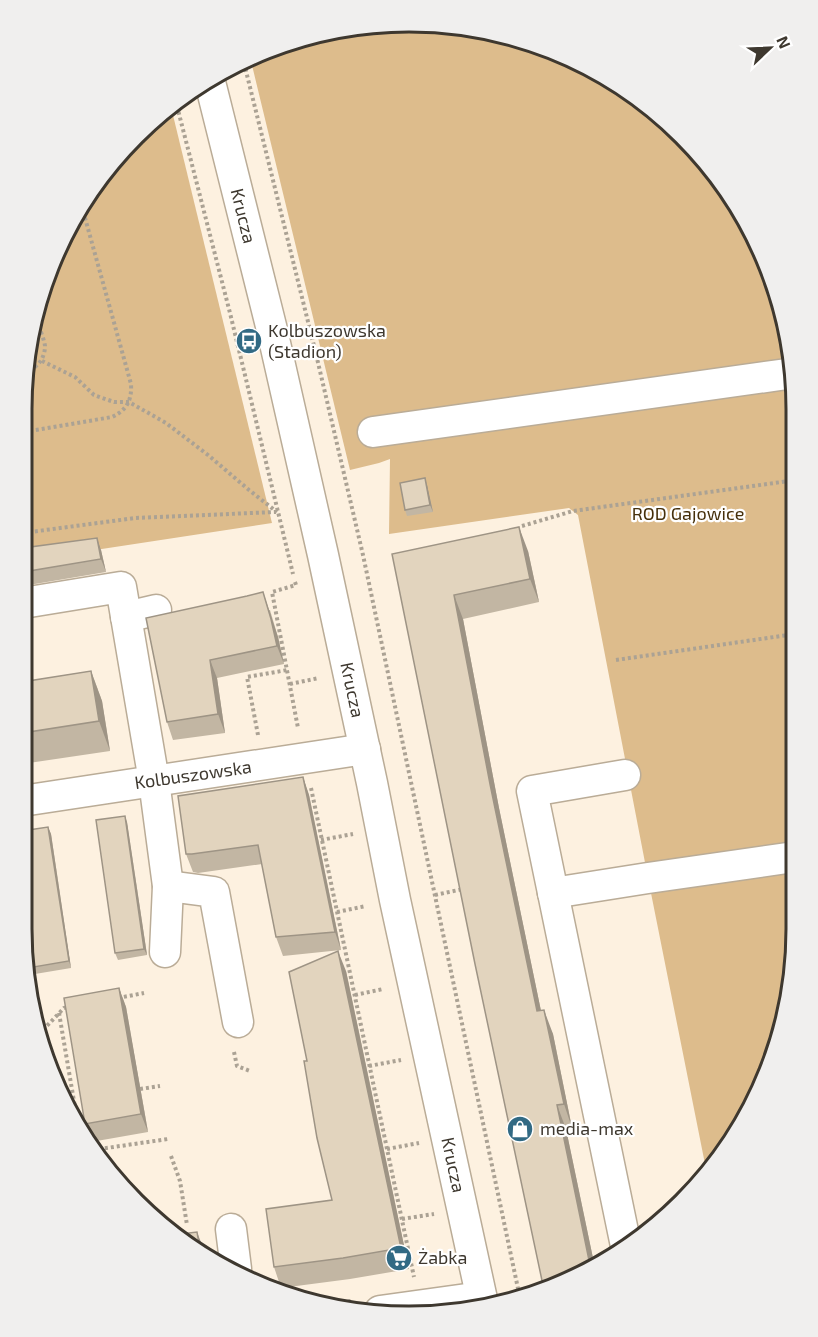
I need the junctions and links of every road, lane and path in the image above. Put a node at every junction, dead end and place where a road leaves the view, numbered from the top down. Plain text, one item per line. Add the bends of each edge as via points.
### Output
1 (245, 69) edge
2 (211, 87) edge
3 (178, 111) edge
4 (84, 216) edge
5 (40, 331) edge
6 (42, 361) junction
7 (34, 367) edge
8 (785, 374) edge
9 (129, 402) junction
10 (32, 431) edge
11 (373, 432) dead end
12 (786, 481) edge
13 (278, 512) junction
14 (522, 526) dead end
15 (32, 532) edge
16 (32, 602) edge
17 (156, 610) dead end
18 (126, 617) junction
19 (786, 635) edge
20 (616, 660) dead end
21 (287, 670) junction
22 (322, 678) dead end
23 (290, 684) junction
24 (259, 740) dead end
25 (365, 749) junction
26 (304, 758) junction
27 (625, 775) dead end
28 (154, 781) junction
29 (32, 799) edge
30 (786, 858) edge
31 (168, 886) junction
32 (463, 889) edge
33 (553, 893) junction
34 (435, 895) junction
35 (165, 952) dead end
36 (144, 993) dead end
37 (110, 1000) edge
38 (75, 1006) edge
39 (59, 1012) junction
40 (238, 1022) dead end
41 (45, 1028) edge
42 (160, 1086) dead end
43 (140, 1089) dead end
44 (74, 1103) edge
45 (168, 1139) dead end
46 (103, 1149) edge
47 (171, 1156) dead end
48 (188, 1225) dead end
49 (231, 1229) dead end
50 (624, 1238) edge
51 (235, 1263) edge
52 (415, 1280) dead end
53 (518, 1289) edge
54 (482, 1298) edge

1 - 34 path via 362,549
2 - 25 street, Krucza via 274,341
3 - 13 path
4 - 9 path via 131,384
5 - 6 path via 45,346
6 - 7 path
6 - 9 path via 75,377 94,395
8 - 11 street
9 - 10 path via 112,417
9 - 13 path via 166,423
12 - 14 path via 573,511
13 - 15 path via 135,518
13 - 21 path via 296,585 272,592
16 - 18 street via 121,587
17 - 18 street
18 - 28 street
19 - 20 path
21 - 23 path
21 - 24 path via 247,677
22 - 23 path
23 - 26 path
25 - 26 street, Kolbuszowska
25 - 54 street, Krucza
26 - 28 street, Kolbuszowska
26 - 52 path
27 - 33 street via 532,791
28 - 29 street, Kolbuszowska
28 - 31 street
30 - 33 street
31 - 35 street
31 - 40 street via 213,892
32 - 34 path
33 - 50 street
34 - 53 path
36 - 37 path
38 - 39 path
39 - 41 path
39 - 44 path
42 - 43 path
45 - 46 path
47 - 48 path
49 - 51 street

